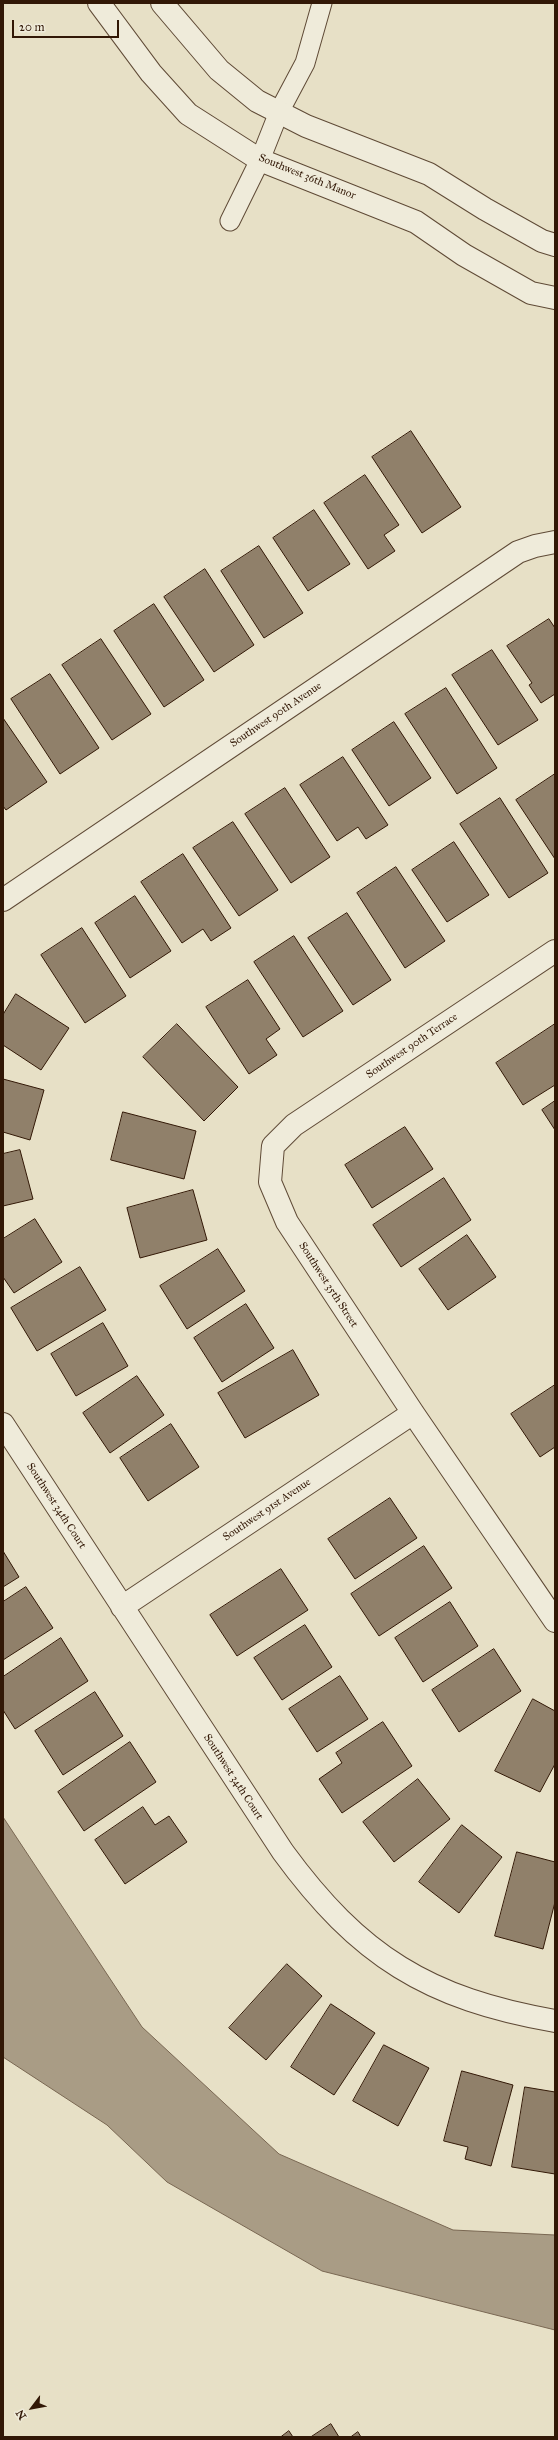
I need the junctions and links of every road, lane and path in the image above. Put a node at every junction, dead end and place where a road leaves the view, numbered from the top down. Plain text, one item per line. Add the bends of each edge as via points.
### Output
1 (99, 3) edge
2 (162, 3) edge
3 (322, 3) edge
4 (278, 112) junction
5 (260, 160) junction
6 (230, 221) dead end
7 (555, 245) edge
8 (555, 298) edge
9 (555, 542) edge
10 (3, 900) edge
11 (555, 951) edge
12 (273, 1146) joint
13 (413, 1414) junction
14 (3, 1424) edge
15 (122, 1608) junction
16 (555, 1621) edge
17 (555, 2021) edge

1 - 5 street, Southwest 36th Manor via 151,73 188,114
2 - 4 street via 218,70 257,101
3 - 4 lane via 305,63
4 - 5 lane
4 - 7 street via 383,158 429,174 484,209 542,241
5 - 6 lane
5 - 8 street, Southwest 36th Manor via 416,222 464,255 531,293
9 - 10 street, Southwest 90th Avenue via 518,552
11 - 12 street, Southwest 90th Terrace via 294,1125
12 - 13 street, Southwest 35th Street via 270,1182 287,1222
13 - 15 street, Southwest 91st Avenue
13 - 16 street, Southwest 35th Street
14 - 15 street, Southwest 34th Court
15 - 17 street, Southwest 34th Court via 283,1852 308,1886 357,1937 407,1973 447,1991 498,2010

